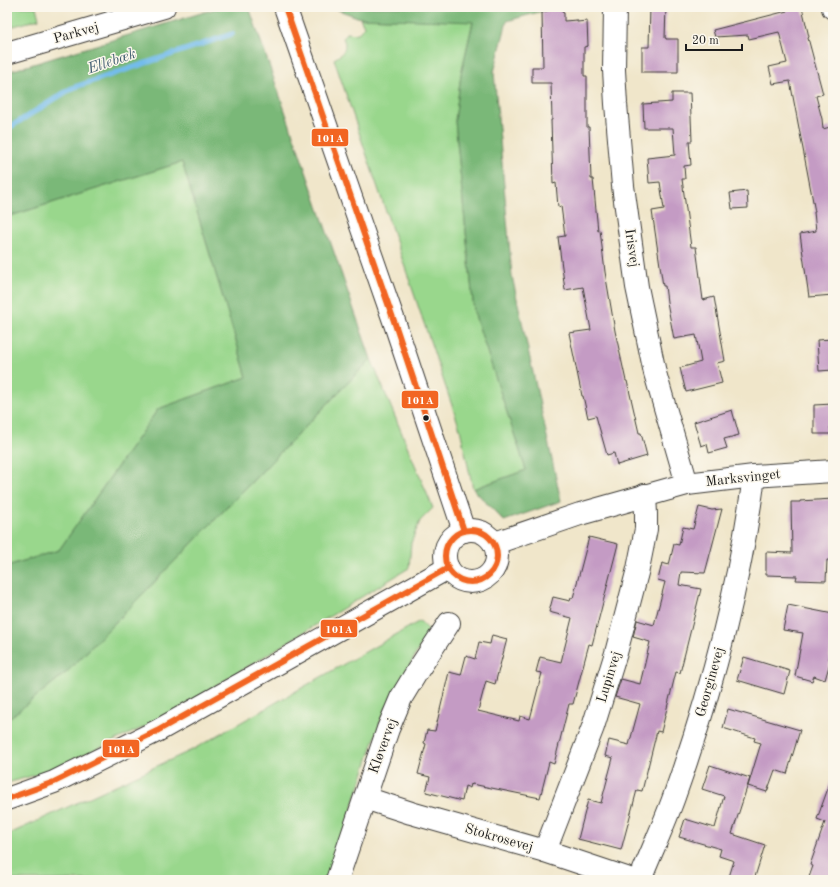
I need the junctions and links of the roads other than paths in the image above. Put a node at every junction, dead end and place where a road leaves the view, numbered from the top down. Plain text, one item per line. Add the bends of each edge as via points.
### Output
1 (285, 7) edge
2 (615, 7) edge
3 (150, 9) edge
4 (7, 53) edge
5 (833, 471) edge
6 (754, 476) junction
7 (686, 484) junction
8 (645, 495) junction
9 (464, 531) junction
10 (495, 543) junction
11 (448, 568) junction
12 (450, 623) dead end
13 (365, 798) junction
14 (7, 799) edge
15 (545, 851) junction
16 (337, 880) edge
17 (632, 880) edge
18 (641, 880) edge

1 - 9 street
2 - 7 street, Irisvej via 616,104 623,186 637,287 655,373
3 - 4 street, Parkvej
5 - 6 street, Marksvinget
6 - 7 street, Marksvinget
6 - 18 street, Georginevej via 742,552 706,698 673,799
7 - 8 street, Marksvinget
8 - 10 street, Marksvinget
8 - 15 street, Lupinvej via 646,529 616,653 593,727
9 - 10 street via 478,530
9 - 11 street via 451,539 447,546 445,561
10 - 11 street via 498,559 492,573 486,578 471,583 465,582 453,575
11 - 14 street via 158,731 54,782
12 - 13 street, Kløvervej via 401,698
13 - 15 street, Stokrosevej
13 - 16 street, Kløvervej
15 - 17 street, Stokrosevej

